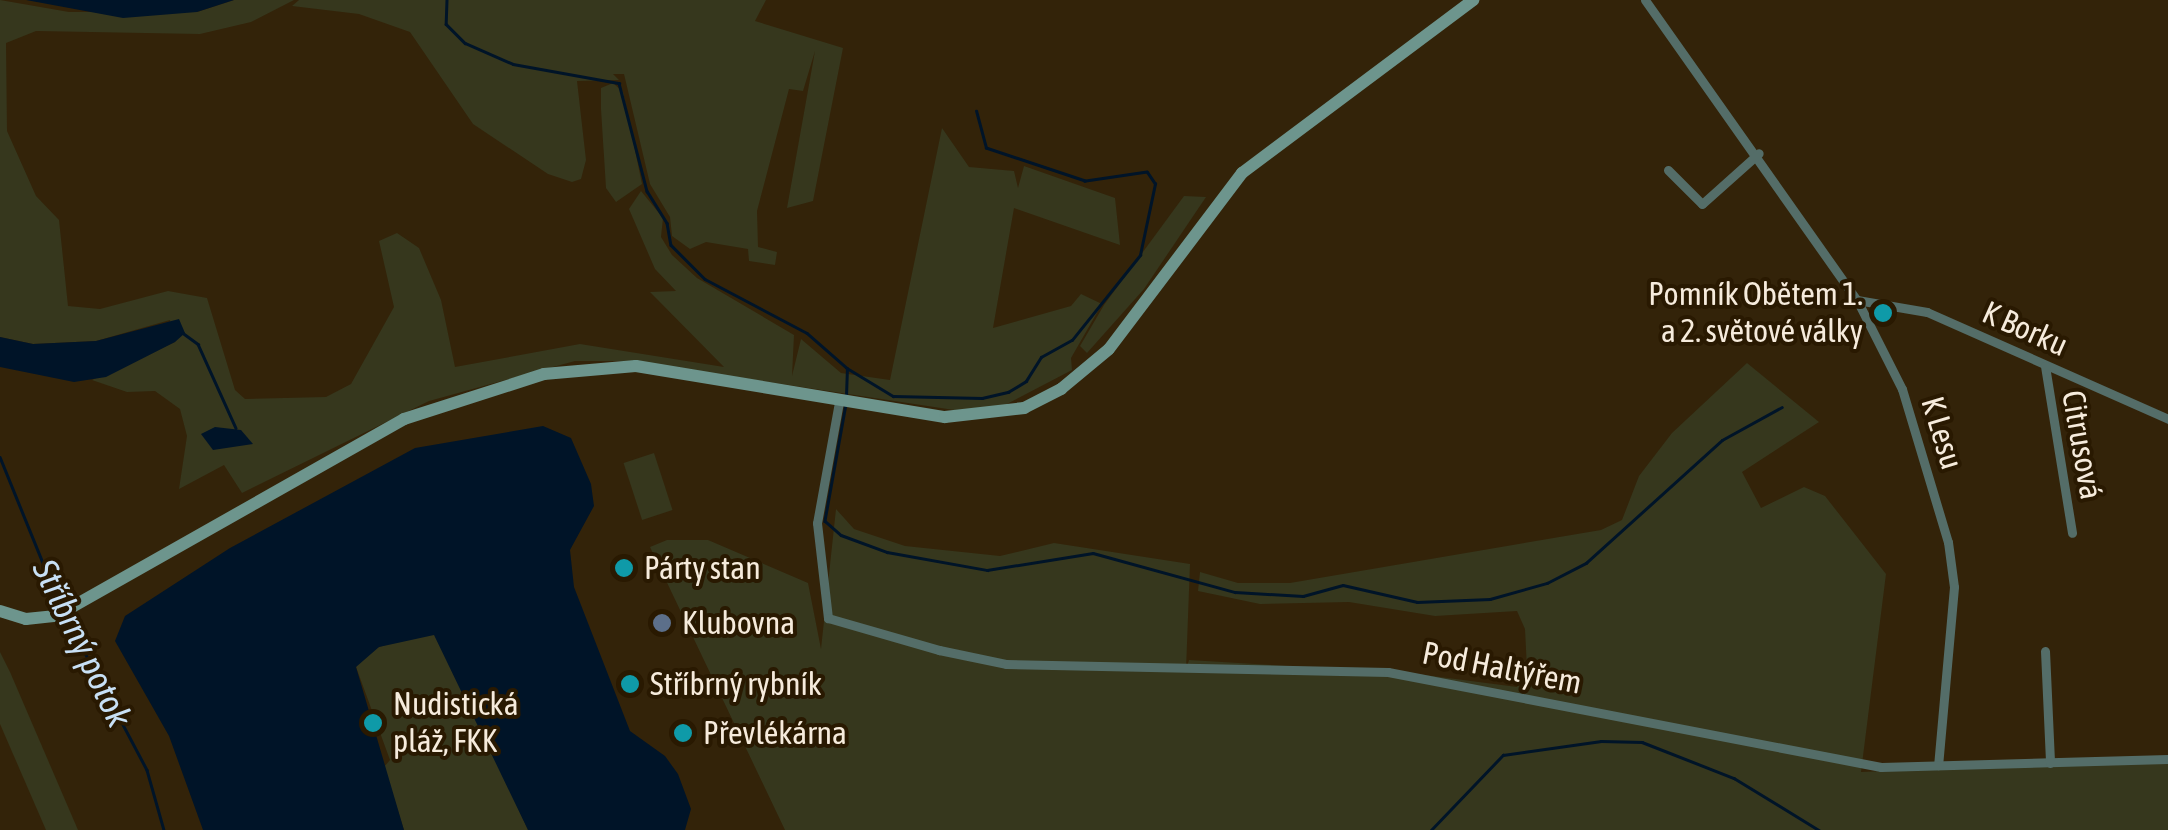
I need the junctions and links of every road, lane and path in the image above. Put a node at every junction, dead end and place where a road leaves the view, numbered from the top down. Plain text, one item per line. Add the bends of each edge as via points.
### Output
1 (1473, 0) edge
2 (1646, 0) edge
3 (1758, 153) junction
4 (1668, 170) dead end
5 (1858, 300) junction
6 (2045, 366) junction
7 (839, 402) junction
8 (2168, 418) edge
9 (2072, 534) dead end
10 (0, 611) edge
11 (2045, 651) dead end
12 (2168, 759) edge
13 (2050, 763) junction
14 (1938, 766) junction

1 - 7 street via 1242,174 1109,349 1062,389 1024,408 978,417
2 - 3 street, K Lesu
3 - 4 street via 1702,204
3 - 5 street, K Lesu
5 - 6 street, K Borku via 1927,312
5 - 14 street, K Lesu via 1902,389 1948,542 1954,621
6 - 8 street, K Borku
6 - 9 street, Citrusová
7 - 10 street via 636,366 586,366 509,383 404,419 56,616 26,619
7 - 14 street, Pod Haltýřem via 817,524 828,618 1006,664 1388,672 1855,764
11 - 13 street
12 - 13 street, Pod Haltýřem
13 - 14 street, Pod Haltýřem

